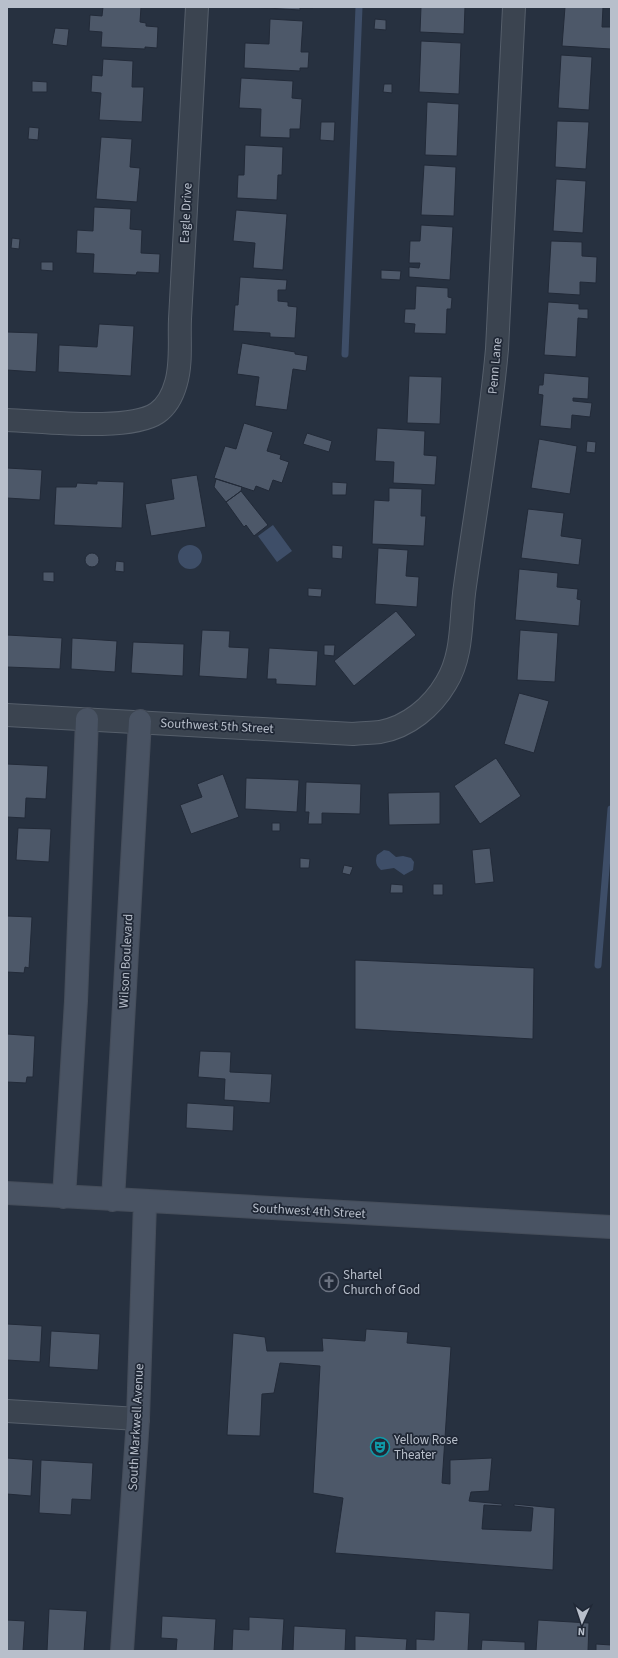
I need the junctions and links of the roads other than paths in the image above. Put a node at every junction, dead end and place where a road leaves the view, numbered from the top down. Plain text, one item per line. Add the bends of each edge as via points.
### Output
1 (197, 7) edge
2 (514, 7) edge
3 (7, 420) edge
4 (423, 712) joint
5 (7, 715) edge
6 (87, 719) junction
7 (140, 721) junction
8 (7, 1193) edge
9 (64, 1197) junction
10 (113, 1200) junction
11 (145, 1202) junction
12 (611, 1227) edge
13 (7, 1410) edge
14 (138, 1419) junction
15 (122, 1651) edge

1 - 3 street, Eagle Drive via 177,382 166,404 157,413 143,420 105,424
2 - 4 street, Penn Lane via 497,349 488,436 464,595 459,652 447,682
4 - 7 street, Southwest 5th Street via 397,727 380,732 353,734
5 - 6 street, Southwest 5th Street
6 - 7 street, Southwest 5th Street
6 - 9 street via 76,1001
7 - 10 street, Wilson Boulevard
8 - 9 street, Southwest 4th Street
9 - 10 street, Southwest 4th Street
10 - 11 street, Southwest 4th Street
11 - 12 street, Southwest 4th Street
11 - 14 street, South Markwell Avenue
13 - 14 street
14 - 15 street, South Markwell Avenue

